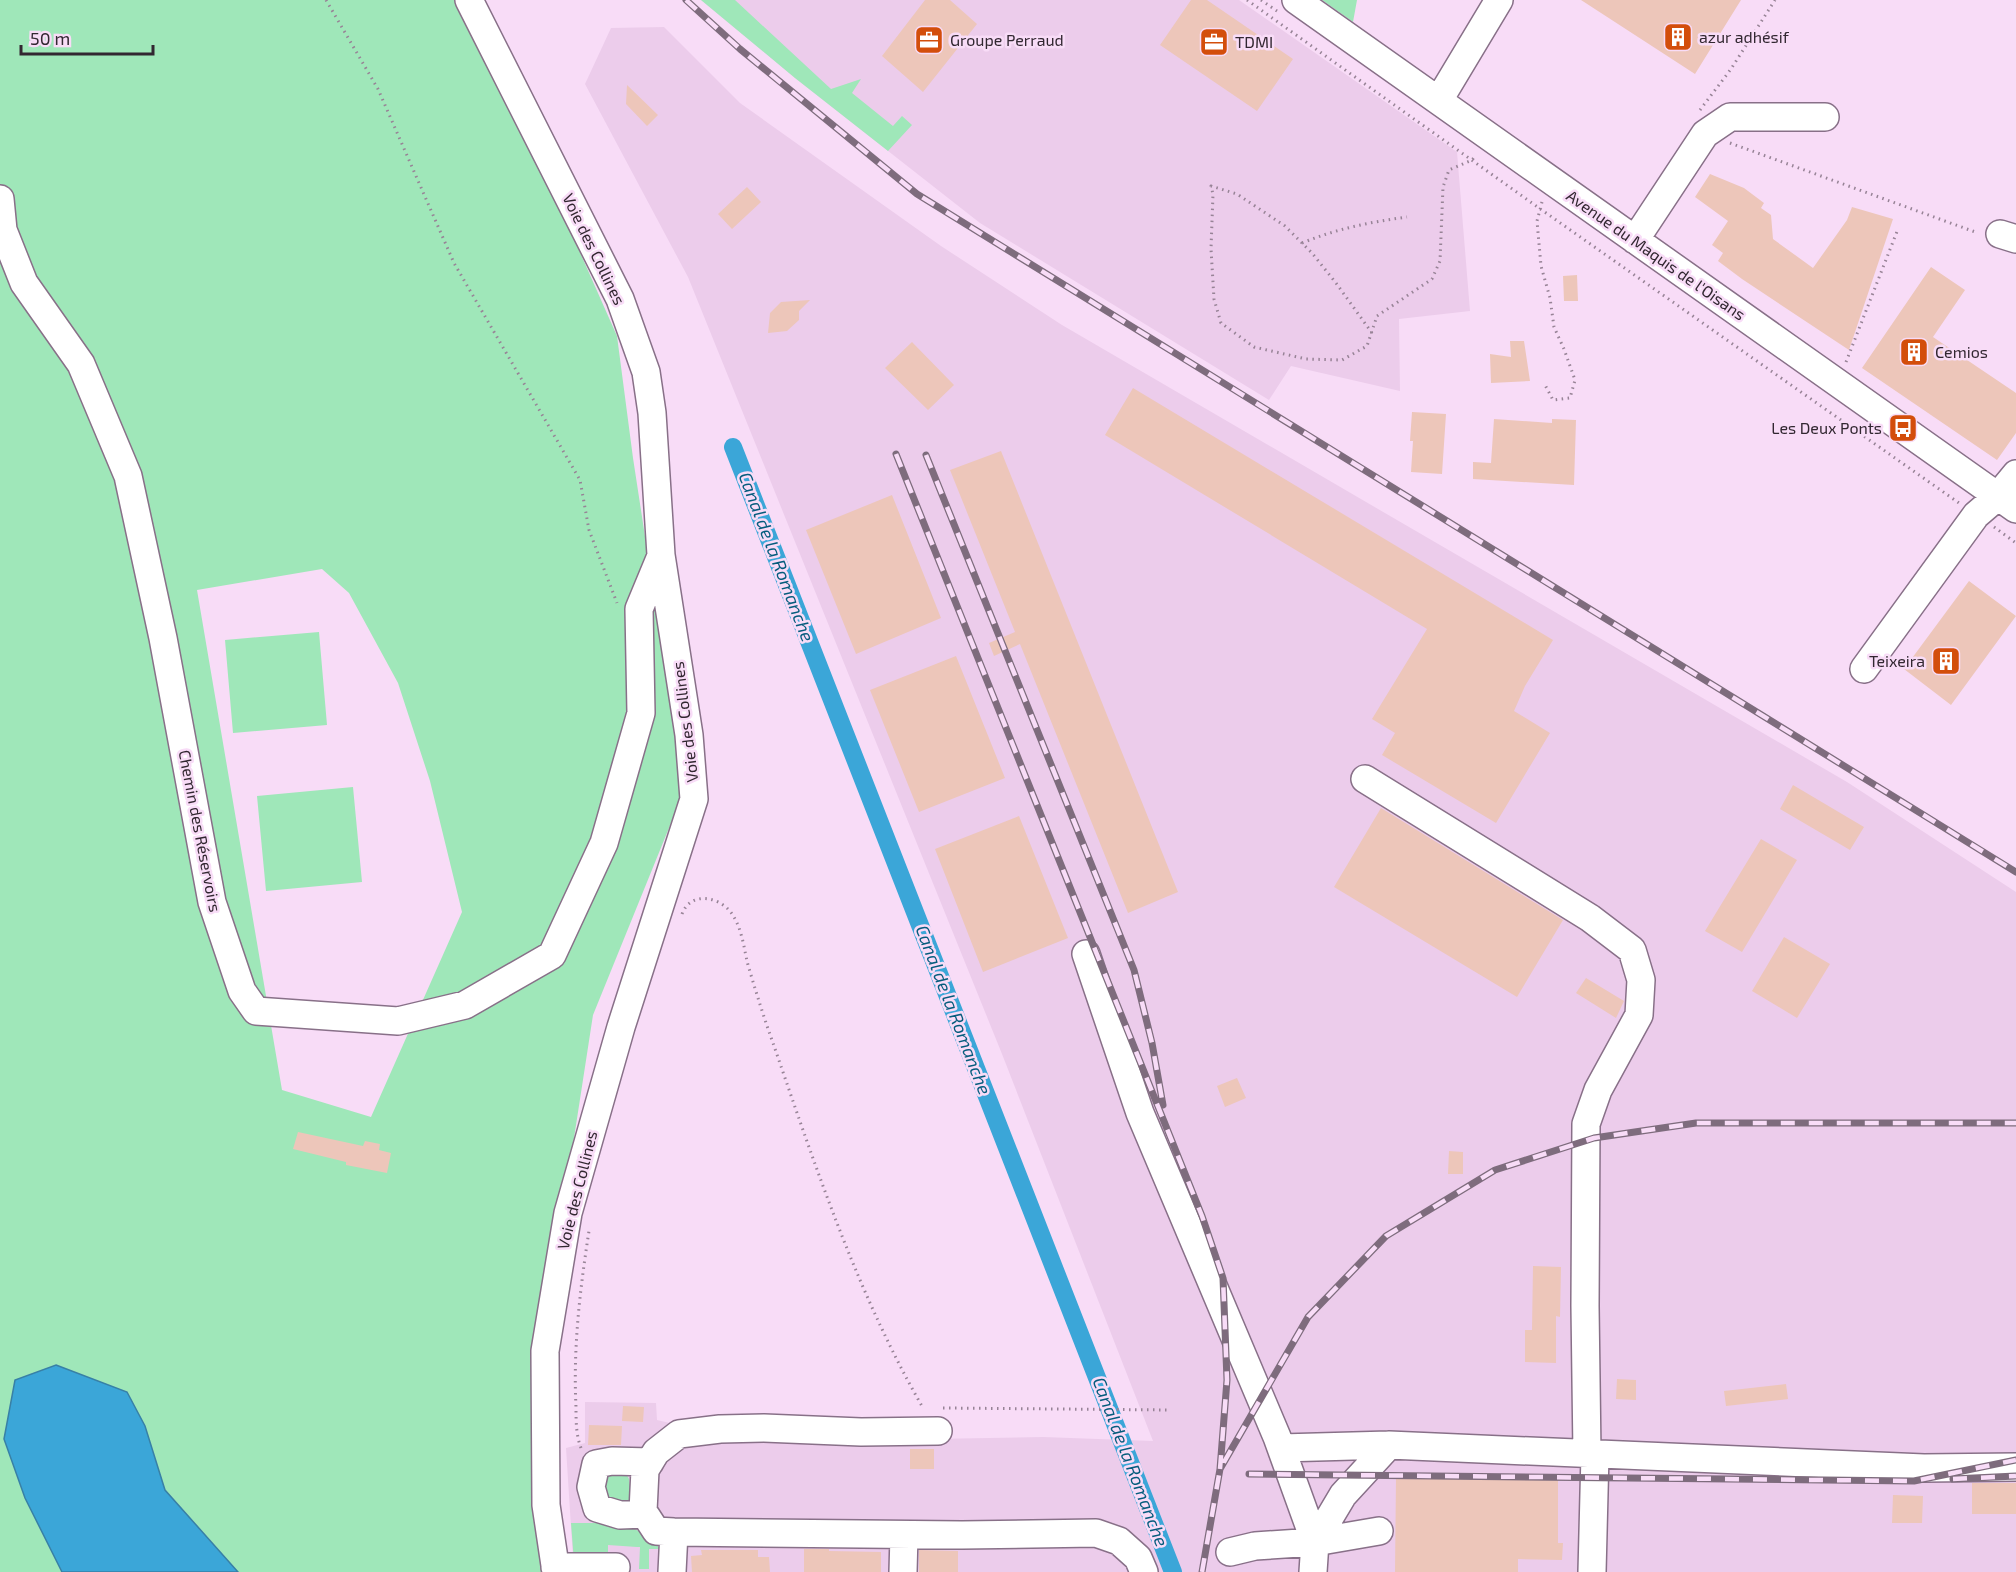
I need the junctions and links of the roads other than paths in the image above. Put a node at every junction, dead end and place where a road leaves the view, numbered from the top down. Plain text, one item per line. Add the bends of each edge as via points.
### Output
1 (469, 0) edge
2 (1296, 0) edge
3 (1499, 0) edge
4 (1442, 94) junction
5 (1825, 117) dead end
6 (0, 199) edge
7 (1635, 240) junction
8 (2016, 474) edge
9 (2006, 503) edge
10 (661, 555) junction
11 (1864, 669) dead end
12 (1365, 779) dead end
13 (1086, 954) dead end
14 (939, 1431) dead end
15 (1389, 1445) junction
16 (1281, 1448) junction
17 (1591, 1454) junction
18 (650, 1462) junction
19 (2016, 1467) edge
20 (645, 1514) junction
21 (1379, 1531) dead end
22 (674, 1532) junction
23 (903, 1534) junction
24 (1315, 1542) junction
25 (1230, 1552) dead end
26 (616, 1567) dead end
27 (556, 1569) edge
28 (672, 1572) edge
29 (903, 1572) edge
30 (1144, 1572) edge
31 (1313, 1572) edge
32 (1592, 1572) edge

1 - 10 street, Voie des Collines via 620,299 646,372
2 - 4 street, Avenue du Maquis de l'Oisans
3 - 4 street
4 - 7 street, Avenue du Maquis de l'Oisans via 1489,136
5 - 7 street via 1730,117 1705,134
6 - 10 street, Chemin des Réservoirs via 3,230 24,283 81,364 128,476 212,902 242,991 256,1011 398,1021 465,1005 552,955 604,843 641,713 639,609
7 - 9 street, Avenue du Maquis de l'Oisans
8 - 9 street
9 - 11 street via 1976,515
10 - 27 street, Voie des Collines via 689,735 694,799 621,1028 568,1213 545,1351 546,1505
12 - 17 street via 1590,918 1632,950 1641,980 1639,1015 1598,1090 1586,1124 1585,1306
13 - 16 street via 1140,1113
14 - 18 street via 720,1429 679,1434 656,1452
15 - 16 street
15 - 17 street
15 - 24 street via 1343,1495
16 - 24 street
17 - 19 street via 1924,1468
17 - 32 street
18 - 20 street via 645,1470
18 - 20 street via 596,1464 591,1487 597,1508 620,1515
20 - 22 street via 656,1531
21 - 24 street
22 - 23 street via 790,1545
22 - 28 street
23 - 29 street
23 - 30 street via 1096,1533 1119,1541 1138,1558
24 - 25 street via 1255,1546
24 - 31 street
26 - 27 street

